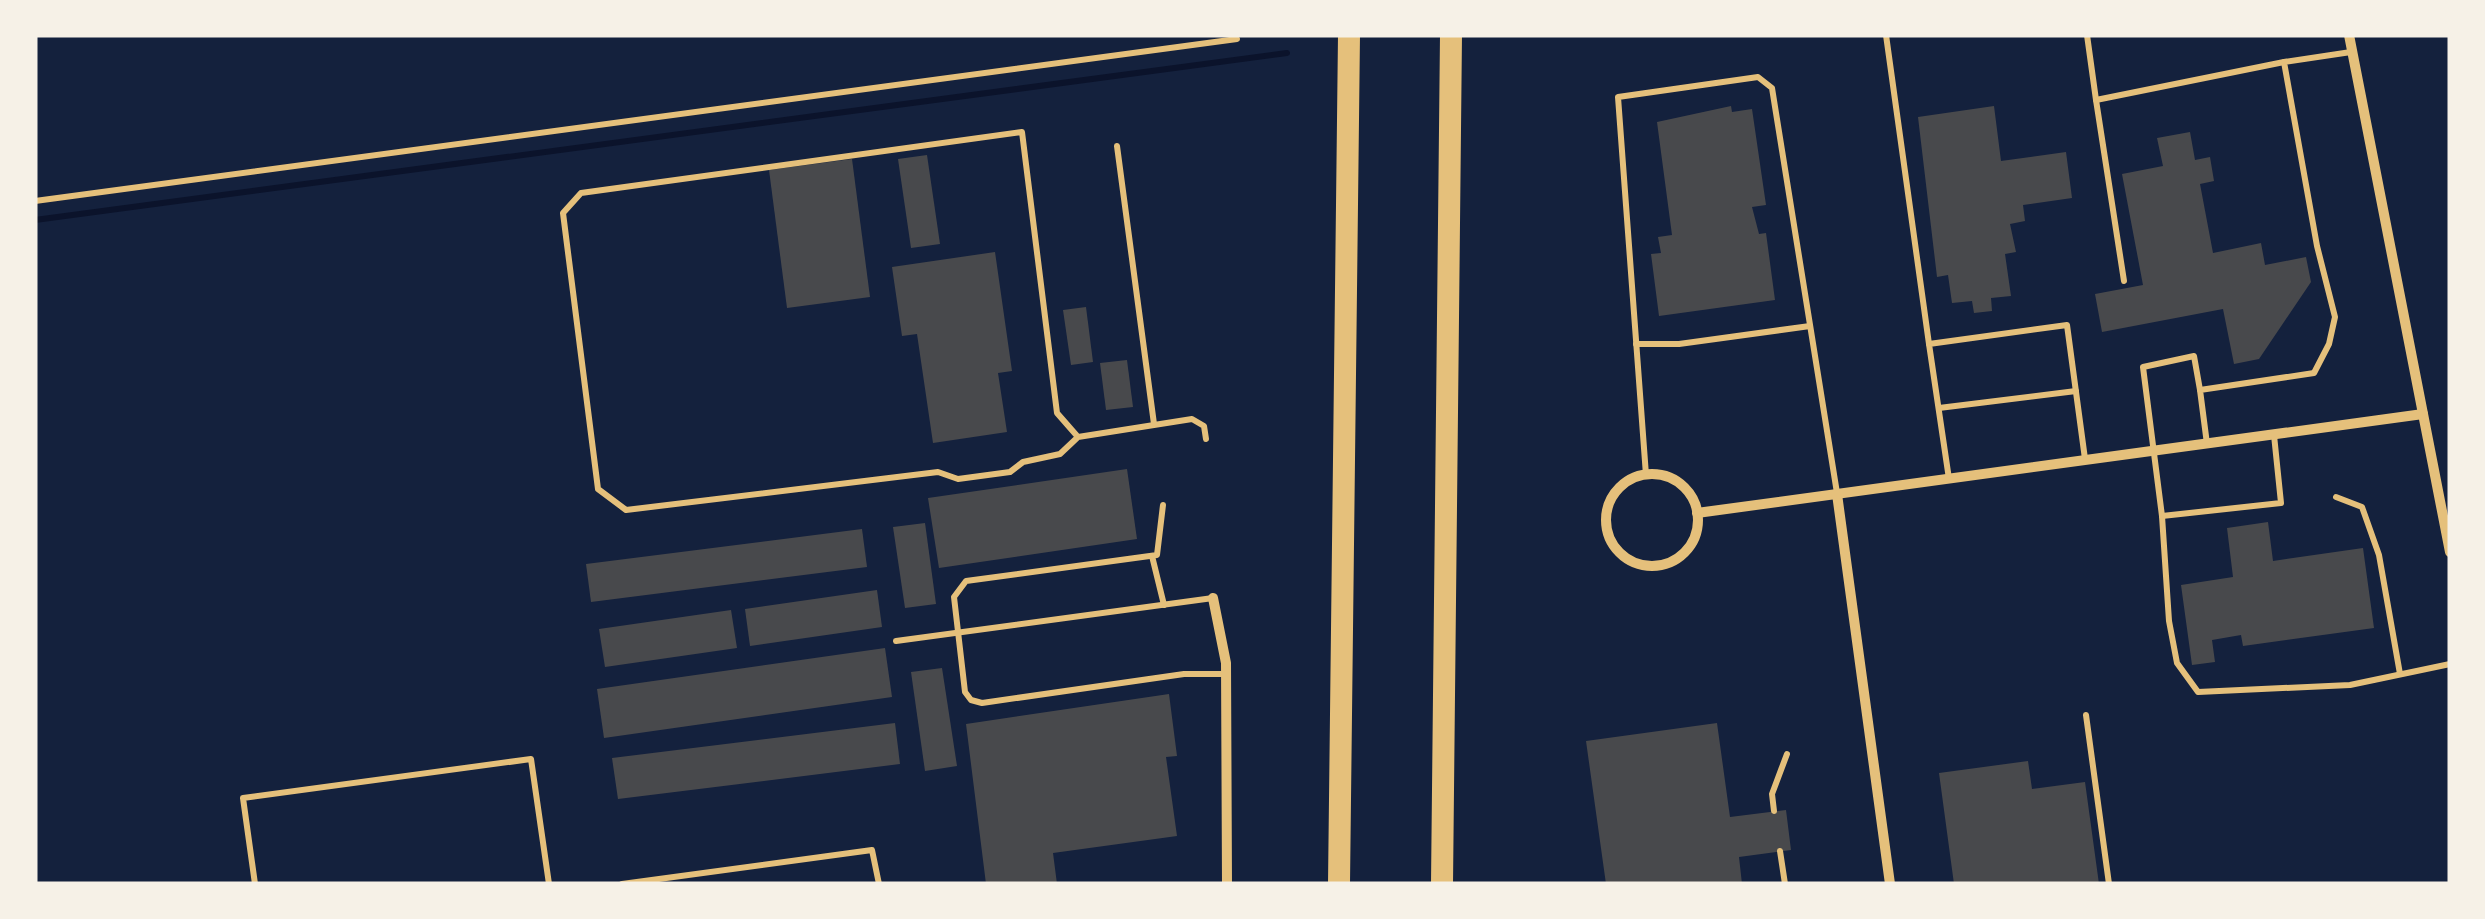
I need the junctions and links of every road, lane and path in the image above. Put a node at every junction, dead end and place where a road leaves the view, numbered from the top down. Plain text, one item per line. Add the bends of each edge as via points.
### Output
1 (1348, 35) edge
2 (1451, 35) edge
3 (1886, 35) edge
4 (2086, 35) edge
5 (2349, 35) edge
6 (1236, 38) dead end
7 (2352, 52) junction
8 (2284, 62) junction
9 (2096, 100) junction
10 (1117, 146) dead end
11 (35, 201) edge
12 (2124, 281) dead end
13 (1810, 326) junction
14 (1636, 344) junction
15 (1929, 344) junction
16 (2200, 390) junction
17 (2076, 391) junction
18 (1939, 408) junction
19 (2423, 414) junction
20 (1154, 424) junction
21 (2274, 435) junction
22 (1078, 436) junction
23 (1206, 440) dead end
24 (2207, 444) junction
25 (2153, 451) junction
26 (2086, 460) junction
27 (1646, 474) junction
28 (1950, 479) junction
29 (1837, 494) junction
30 (2336, 497) dead end
31 (1163, 505) dead end
32 (1697, 513) junction
33 (2162, 516) junction
34 (2450, 552) edge
35 (1152, 556) junction
36 (1214, 598) joint
37 (1164, 605) junction
38 (958, 633) junction
39 (896, 641) dead end
40 (2450, 664) edge
41 (1226, 674) junction
42 (2400, 674) junction
43 (2086, 715) dead end
44 (1786, 754) dead end
45 (1774, 812) dead end
46 (1780, 851) dead end
47 (255, 884) edge
48 (549, 884) edge
49 (622, 884) edge
50 (879, 884) edge
51 (1227, 884) edge
52 (1339, 884) edge
53 (1442, 884) edge
54 (1785, 884) edge
55 (1890, 884) edge
56 (2109, 884) edge

1 - 52 highway
2 - 53 highway
3 - 15 lane
4 - 9 lane
5 - 7 street
6 - 11 lane
7 - 8 lane
7 - 19 street
8 - 9 lane
8 - 16 lane via 2335,317 2329,344 2314,373
9 - 12 lane
10 - 20 lane
13 - 14 lane
13 - 14 lane via 1772,88 1758,77 1618,96
13 - 29 lane
14 - 27 lane
15 - 17 lane via 2067,326
15 - 18 lane
16 - 24 lane
16 - 25 lane via 2194,356 2143,367
17 - 18 lane
17 - 26 lane
18 - 28 lane
19 - 21 street
19 - 34 street
20 - 22 lane
20 - 23 lane via 1192,419 1204,426
21 - 24 street
21 - 33 lane via 2281,502
22 - 22 lane via 1060,454 1023,462 1010,472 958,478 938,472 626,510 598,490 563,213 581,193 1022,132 1057,413
24 - 25 street
25 - 26 street
25 - 33 lane
26 - 28 street
27 - 32 street via 1681,484
27 - 32 street via 1622,485 1609,504 1607,529 1623,556 1650,566 1675,560 1693,541
28 - 29 street
29 - 32 street
29 - 55 street
30 - 42 lane via 2362,507 2380,554
31 - 35 lane via 1162,547
33 - 42 lane via 2177,663 2198,692 2350,685
35 - 37 lane
35 - 38 lane via 966,580 954,598
36 - 37 lane
36 - 41 street
37 - 38 lane
38 - 39 lane
38 - 41 lane via 966,692 982,703
40 - 42 lane
41 - 51 street
43 - 56 lane
44 - 45 lane via 1772,794
46 - 54 lane
47 - 48 lane via 244,798 531,760
49 - 50 lane via 872,850

